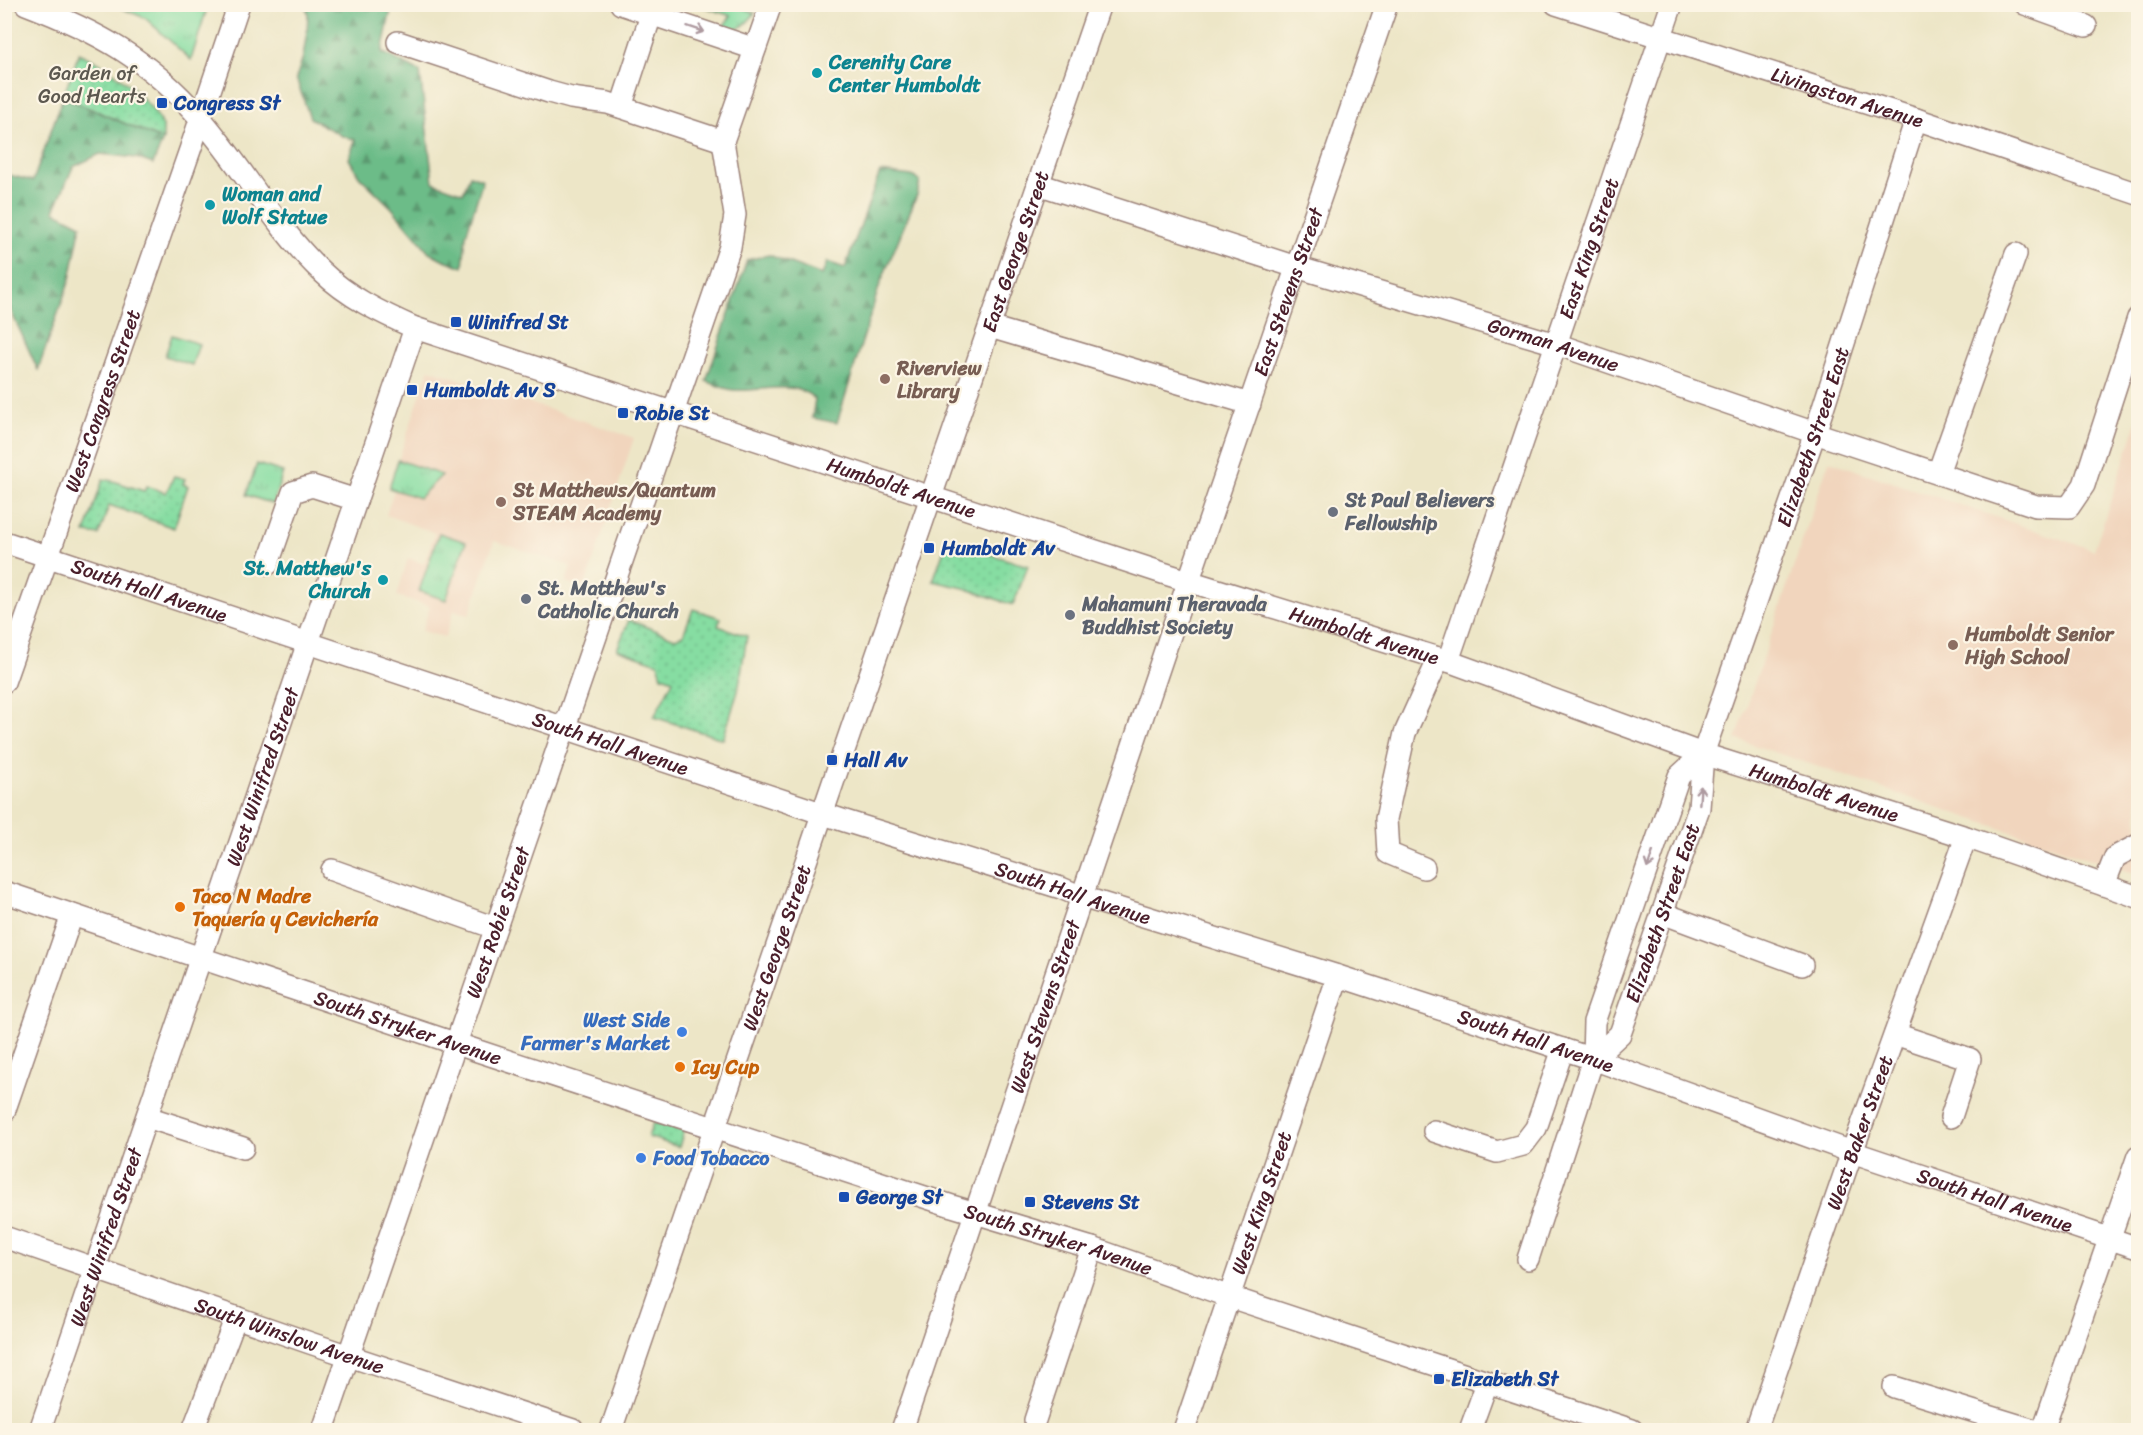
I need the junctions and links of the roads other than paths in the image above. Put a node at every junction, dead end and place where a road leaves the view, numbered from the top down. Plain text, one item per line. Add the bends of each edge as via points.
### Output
1 (26, 4) edge
2 (239, 4) edge
3 (621, 4) edge
4 (771, 4) edge
5 (1100, 4) edge
6 (1387, 4) edge
7 (1556, 4) edge
8 (1672, 4) edge
9 (2025, 4) edge
10 (651, 15) junction
11 (2086, 26) dead end
12 (1661, 39) junction
13 (398, 42) dead end
14 (755, 49) junction
15 (621, 107) junction
16 (201, 119) junction
17 (1916, 119) junction
18 (723, 141) junction
19 (1038, 184) junction
20 (2139, 194) edge
21 (2016, 254) dead end
22 (1296, 267) junction
23 (2139, 318) edge
24 (990, 327) junction
25 (415, 328) junction
26 (1556, 344) junction
27 (1250, 404) junction
28 (672, 412) junction
29 (1815, 433) junction
30 (1938, 473) junction
31 (931, 498) junction
32 (356, 500) junction
33 (4, 542) edge
34 (48, 557) junction
35 (268, 564) dead end
36 (1189, 581) junction
37 (307, 643) junction
38 (1443, 659) junction
39 (4, 682) edge
40 (564, 727) junction
41 (1703, 754) junction
42 (823, 813) junction
43 (1966, 837) junction
44 (2139, 845) edge
45 (1424, 868) dead end
46 (332, 870) dead end
47 (2103, 885) junction
48 (4, 892) edge
49 (1082, 897) junction
50 (2139, 897) edge
51 (1662, 914) junction
52 (72, 915) junction
53 (495, 928) junction
54 (202, 958) junction
55 (1802, 965) dead end
56 (1338, 976) junction
57 (1895, 1034) junction
58 (456, 1043) junction
59 (1563, 1049) junction
60 (1593, 1059) junction
61 (4, 1112) edge
62 (147, 1117) junction
63 (1951, 1117) dead end
64 (715, 1128) junction
65 (1434, 1131) dead end
66 (243, 1148) dead end
67 (1852, 1152) junction
68 (2139, 1156) edge
69 (974, 1213) junction
70 (4, 1237) edge
71 (2110, 1238) junction
72 (1092, 1248) junction
73 (2139, 1248) edge
74 (1528, 1259) dead end
75 (96, 1268) junction
76 (1230, 1297) junction
77 (236, 1317) junction
78 (348, 1355) junction
79 (1487, 1383) junction
80 (1894, 1387) dead end
81 (1035, 1420) dead end
82 (40, 1431) edge
83 (193, 1431) edge
84 (323, 1431) edge
85 (573, 1431) edge
86 (611, 1431) edge
87 (902, 1431) edge
88 (1184, 1431) edge
89 (1470, 1431) edge
90 (1632, 1431) edge
91 (1756, 1431) edge
92 (2034, 1431) edge
93 (2043, 1431) edge

1 - 16 street, Humboldt Avenue via 83,27 130,54
2 - 16 street, West Congress Street
3 - 10 street
4 - 14 street
5 - 19 street, East George Street
6 - 22 street, East Stevens Street
7 - 12 street, Livingston Avenue
8 - 12 street, East King Street
9 - 11 street
10 -> 14 street
10 - 15 street
12 - 17 street, Livingston Avenue
12 - 26 street, East King Street
13 - 15 street via 549,93
14 - 18 street
15 - 18 street
16 - 25 street, Humboldt Avenue via 322,272 375,310
16 - 34 street, West Congress Street
17 - 20 street, Livingston Avenue
17 - 29 street, Elizabeth Street East
18 - 28 street, West Robie Street via 735,215 734,234
19 - 22 street, Gorman Avenue
19 - 24 street, East George Street
21 - 30 street
22 - 26 street, Gorman Avenue
22 - 27 street, East Stevens Street
23 - 30 street, Gorman Avenue via 2084,485 2069,507 2036,506
24 - 27 street
24 - 31 street, East George Street
25 - 28 street, Humboldt Avenue
25 - 32 street, West Winifred Street
26 - 29 street, Gorman Avenue
26 - 38 street, East King Street
27 - 36 street, East Stevens Street
28 - 31 street, Humboldt Avenue
28 - 40 street, West Robie Street
29 - 30 street, Gorman Avenue
29 - 41 street, Elizabeth Street East
31 - 36 street, Humboldt Avenue
31 - 42 street, West George Street
32 - 35 street via 312,486 293,492
32 - 37 street, West Winifred Street
33 - 34 street, South Hall Avenue
34 - 37 street, South Hall Avenue
34 - 39 street, West Congress Street
36 - 38 street, Humboldt Avenue
36 - 49 street, West Stevens Street
37 - 40 street, South Hall Avenue
37 - 54 street, West Winifred Street
38 - 41 street, Humboldt Avenue
38 - 45 street, East King Street via 1406,733 1386,819 1388,853
40 - 42 street, South Hall Avenue
40 - 53 street, West Robie Street
41 - 43 street, Humboldt Avenue
51 -> 41 street, Elizabeth Street East via 1699,808
41 -> 60 street, Elizabeth Street East via 1679,776 1594,1022
42 - 49 street, South Hall Avenue
42 - 64 street, West George Street
43 - 47 street, Humboldt Avenue
43 - 57 street, West Baker Street
44 - 47 street via 2115,857
46 - 53 street
47 - 50 street, Humboldt Avenue
48 - 52 street, South Stryker Avenue
49 - 56 street, South Hall Avenue
49 - 69 street, West Stevens Street
51 - 55 street
51 - 60 street, Elizabeth Street East via 1620,1034
52 - 54 street, South Stryker Avenue
52 - 61 street
53 - 58 street, West Robie Street
54 - 58 street, South Stryker Avenue
54 - 62 street, West Winifred Street
56 - 59 street, South Hall Avenue
56 - 76 street, West King Street
57 - 63 street via 1970,1059
57 - 67 street, West Baker Street
58 - 64 street, South Stryker Avenue
58 - 78 street, West Robie Street
59 - 60 street, South Hall Avenue
59 - 65 street via 1536,1128 1523,1145 1497,1152
60 - 67 street, South Hall Avenue
60 - 74 street, Elizabeth Street East
62 - 66 street
62 - 75 street, West Winifred Street
64 - 69 street, South Stryker Avenue
64 - 86 street, West George Street
67 - 71 street, South Hall Avenue
67 - 91 street, West Baker Street
68 - 71 street
69 - 72 street, South Stryker Avenue
69 - 87 street, West Stevens Street
70 - 75 street, South Winslow Avenue
71 - 73 street, South Hall Avenue
71 - 93 street
72 - 76 street, South Stryker Avenue
72 - 81 street
75 - 77 street, South Winslow Avenue
75 - 82 street, West Winifred Street
76 - 79 street, South Stryker Avenue
76 - 88 street, West King Street
77 - 78 street, South Winslow Avenue
77 - 83 street
78 - 84 street, West Robie Street
78 - 85 street, South Winslow Avenue
79 - 89 street
79 - 90 street, South Stryker Avenue
80 - 92 street

